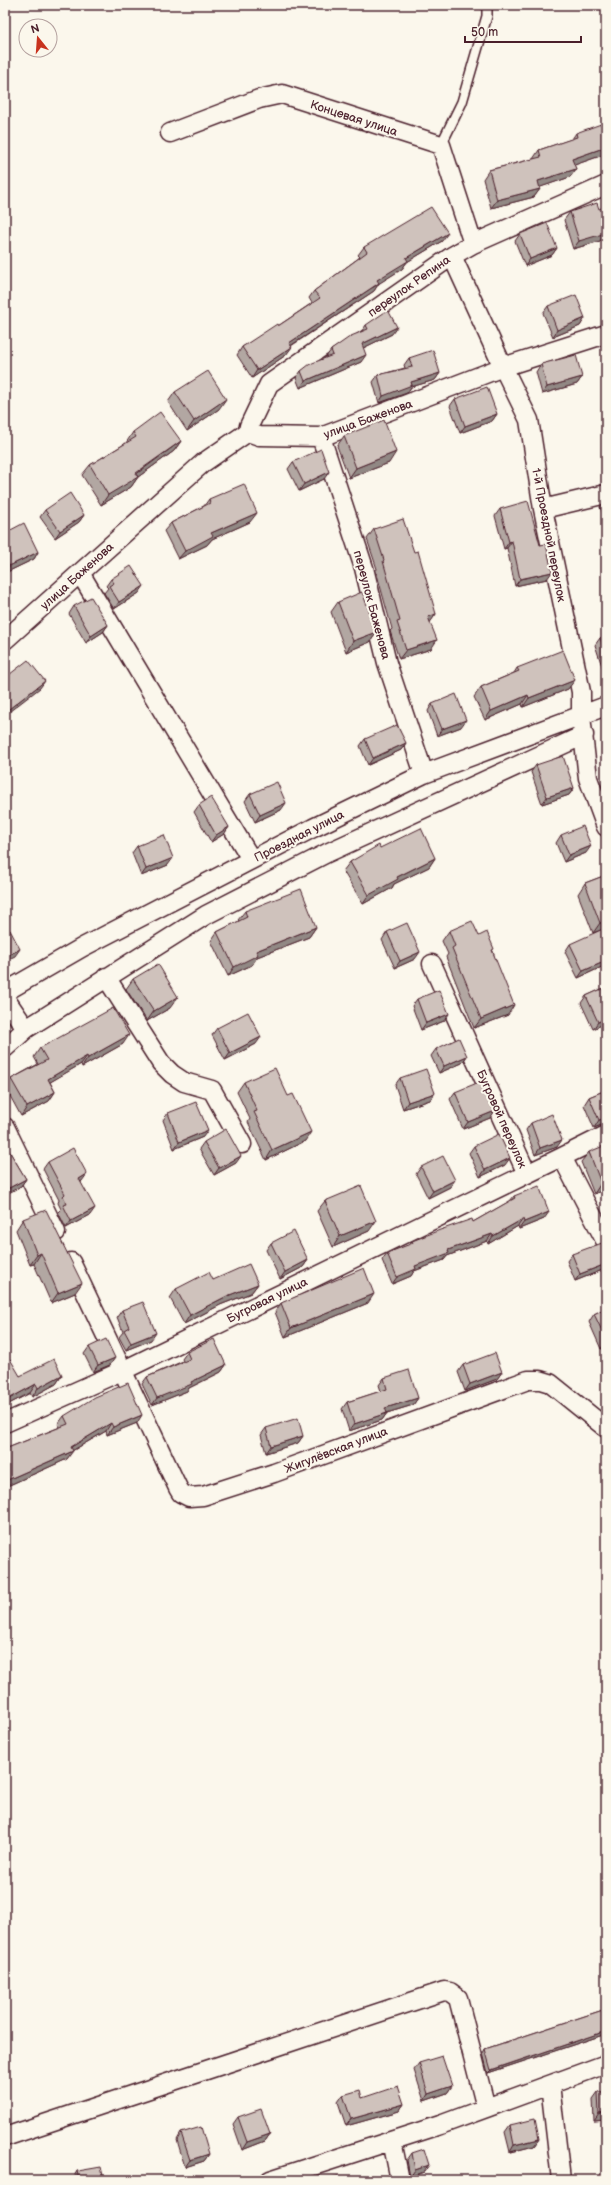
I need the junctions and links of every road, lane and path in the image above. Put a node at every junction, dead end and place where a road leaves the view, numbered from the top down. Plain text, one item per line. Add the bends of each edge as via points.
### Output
1 (487, 5) edge
2 (170, 133) dead end
3 (442, 145) junction
4 (606, 184) edge
5 (473, 244) junction
6 (452, 256) junction
7 (606, 334) edge
8 (503, 367) junction
9 (248, 432) junction
10 (321, 437) junction
11 (606, 494) edge
12 (543, 509) junction
13 (80, 573) junction
14 (5, 640) edge
15 (606, 706) edge
16 (581, 716) junction
17 (584, 735) junction
18 (424, 774) junction
19 (606, 827) edge
20 (251, 860) junction
21 (432, 964) dead end
22 (106, 977) junction
23 (5, 992) edge
24 (5, 998) edge
25 (26, 1029) junction
26 (5, 1048) edge
27 (5, 1127) edge
28 (606, 1135) edge
29 (242, 1144) dead end
30 (562, 1158) junction
31 (527, 1174) junction
32 (606, 1242) edge
33 (124, 1370) junction
34 (5, 1424) edge
35 (606, 1428) edge
36 (606, 2064) edge
37 (550, 2085) junction
38 (486, 2108) junction
39 (5, 2137) edge
40 (392, 2141) junction
41 (270, 2180) edge
42 (400, 2180) edge
43 (561, 2180) edge

1 - 3 lane via 487,16 462,102
2 - 3 street, Концевая улица via 259,99 282,94
3 - 5 street
4 - 5 street, переулок Репина
5 - 6 street, переулок Репина
6 - 8 street, 1-й Проездной переулок
6 - 9 street, переулок Репина via 269,384
7 - 8 street, улица Баженова
8 - 10 street, улица Баженова
8 - 12 street, 1-й Проездной переулок via 529,420
9 - 10 street, улица Баженова via 260,436
9 - 13 street, улица Баженова via 203,463
10 - 18 street, переулок Баженова via 364,568 388,663
11 - 12 street
12 - 16 street, 1-й Проездной переулок via 581,692
13 - 14 street, улица Баженова
13 - 20 street
15 - 16 street, Проездная улица
16 - 17 street, 1-й Проездной переулок
16 - 18 street, Проездная улица
17 - 19 street, 1-й Проездной переулок via 588,778
17 - 22 street via 327,853 206,915
18 - 20 street, Проездная улица
20 - 23 street, Проездная улица via 83,947
21 - 31 street, Бугровой переулок
22 - 25 street
22 - 29 street via 161,1063 184,1082 212,1090
24 - 25 street
25 - 26 street
27 - 33 street
28 - 30 street
30 - 31 street, Бугровой переулок
30 - 32 street
31 - 33 street, Бугровая улица
33 - 34 street, Бугровая улица
33 - 35 street, Жигулёвская улица via 178,1488 189,1497 202,1496 274,1473 528,1380 550,1383
36 - 37 street
37 - 38 street
37 - 43 street
38 - 39 street via 458,1998 444,1991
38 - 40 street
40 - 41 street
40 - 42 street

